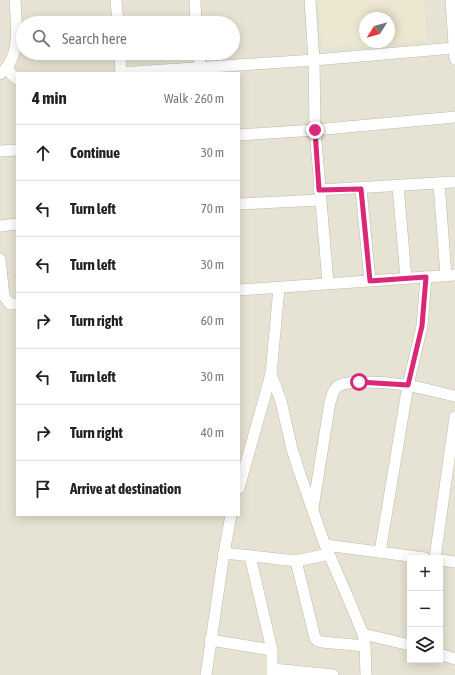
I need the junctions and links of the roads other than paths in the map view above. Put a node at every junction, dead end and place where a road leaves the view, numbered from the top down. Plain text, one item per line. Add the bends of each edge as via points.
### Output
1 (15, 0) edge
2 (116, 0) edge
3 (194, 0) edge
4 (310, 0) edge
5 (451, 0) edge
6 (117, 16) edge
7 (195, 16) edge
8 (454, 16) edge
9 (455, 54) edge
10 (120, 60) edge
11 (199, 60) edge
12 (314, 60) junction
13 (200, 68) junction
14 (3, 71) edge
15 (120, 72) edge
16 (161, 72) edge
17 (16, 78) edge
18 (455, 117) edge
19 (315, 130) junction
20 (240, 135) edge
21 (16, 150) edge
22 (0, 151) edge
23 (455, 182) edge
24 (439, 183) junction
25 (398, 186) junction
26 (361, 189) junction
27 (319, 195) junction
28 (240, 204) edge
29 (16, 224) edge
30 (0, 226) edge
31 (0, 259) edge
32 (450, 276) edge
33 (426, 277) junction
34 (406, 278) junction
35 (370, 281) junction
36 (328, 283) junction
37 (279, 288) junction
38 (240, 290) edge
39 (16, 304) edge
40 (271, 374) junction
41 (408, 385) junction
42 (455, 396) edge
43 (455, 417) edge
44 (240, 484) edge
45 (313, 509) junction
46 (231, 516) edge
47 (327, 549) junction
48 (380, 552) junction
49 (224, 553) junction
50 (435, 555) edge
51 (250, 556) junction
52 (407, 556) edge
53 (443, 560) edge
54 (296, 561) junction
55 (455, 562) edge
56 (363, 634) junction
57 (210, 640) junction
58 (407, 644) edge
59 (365, 646) junction
60 (272, 650) junction
61 (443, 655) edge
62 (455, 658) edge
63 (272, 672) edge
64 (206, 675) edge
65 (333, 675) edge
66 (366, 675) edge

1 - 14 street via 14,54
2 - 6 street
3 - 7 street
4 - 12 street
5 - 8 street
8 - 9 street
9 - 12 street
10 - 15 street
11 - 13 street
12 - 13 street
12 - 19 street
13 - 16 street
14 - 17 street
18 - 19 street
19 - 20 street
19 - 27 street
21 - 22 street
23 - 24 street
24 - 25 street
24 - 32 street
25 - 26 street
25 - 34 street
26 - 27 street
26 - 35 street
27 - 28 street
27 - 36 street
29 - 30 street
31 - 39 street via 5,299 10,304
32 - 33 street
33 - 34 street
33 - 41 street via 422,326
34 - 35 street
35 - 36 street
36 - 37 street
37 - 38 street
37 - 40 street
40 - 44 street
40 - 45 street via 281,401 294,456
41 - 42 street
41 - 45 street via 359,382 339,385 334,389
41 - 48 street
43 - 50 street
45 - 47 street
46 - 49 street
47 - 48 street
47 - 54 street
47 - 56 street
48 - 52 street
49 - 51 street
49 - 57 street
51 - 54 street
51 - 60 street
53 - 55 street
54 - 59 street via 315,638 322,642
56 - 58 street
56 - 59 street
57 - 60 street
57 - 64 street
59 - 66 street
60 - 63 street
61 - 62 street
63 - 65 street

